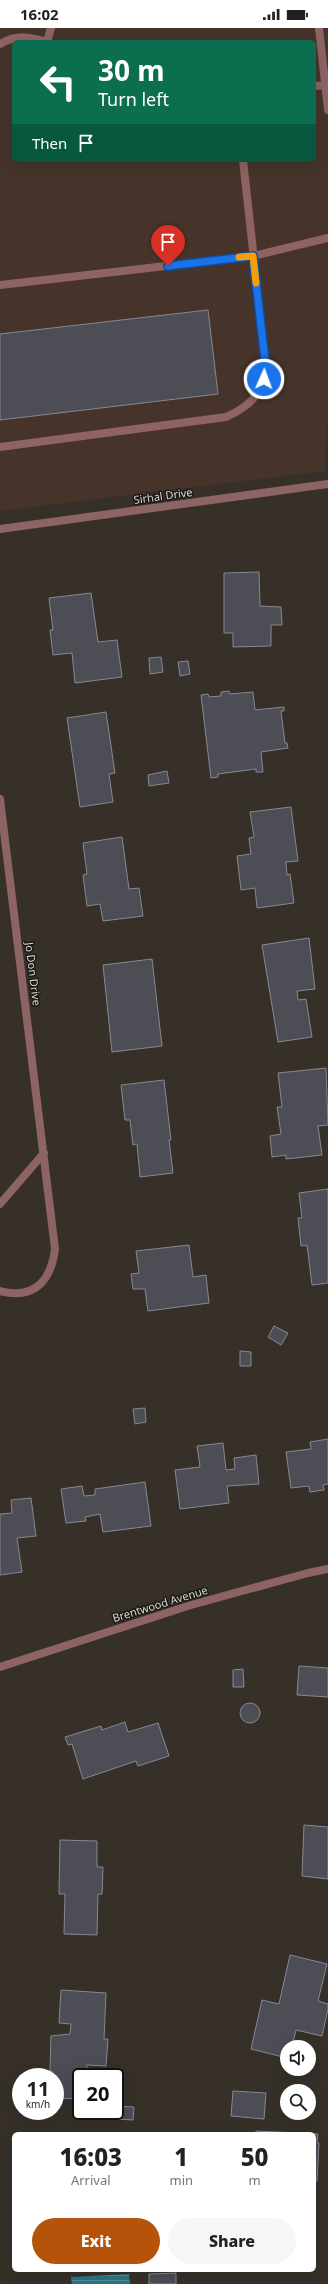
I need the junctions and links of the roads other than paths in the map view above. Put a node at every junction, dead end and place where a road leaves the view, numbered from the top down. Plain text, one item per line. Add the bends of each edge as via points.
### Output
1 (51, 28) edge
2 (319, 28) edge
3 (41, 40) edge
4 (48, 40) edge
5 (0, 44) edge
6 (327, 85) edge
7 (316, 86) edge
8 (328, 110) edge
9 (242, 162) edge
10 (328, 238) edge
11 (253, 256) junction
12 (0, 285) edge
13 (0, 447) edge
14 (328, 484) edge
15 (0, 529) edge
16 (0, 799) edge
17 (44, 1153) junction
18 (0, 1204) edge
19 (0, 1291) edge
20 (328, 1569) edge
21 (0, 1667) edge

1 - 4 street
2 - 6 street
3 - 5 street via 27,36 14,37
6 - 7 street
6 - 8 street
9 - 11 street
10 - 11 street
11 - 12 street
11 - 13 street via 265,360 264,379 257,395 242,410 226,417
14 - 15 street, Sirhal Drive
16 - 17 street, Jo Don Drive
17 - 18 street
17 - 19 street, Jo Don Drive via 55,1232 53,1266 46,1279 35,1289 22,1294
20 - 21 street, Brentwood Avenue via 191,1605

